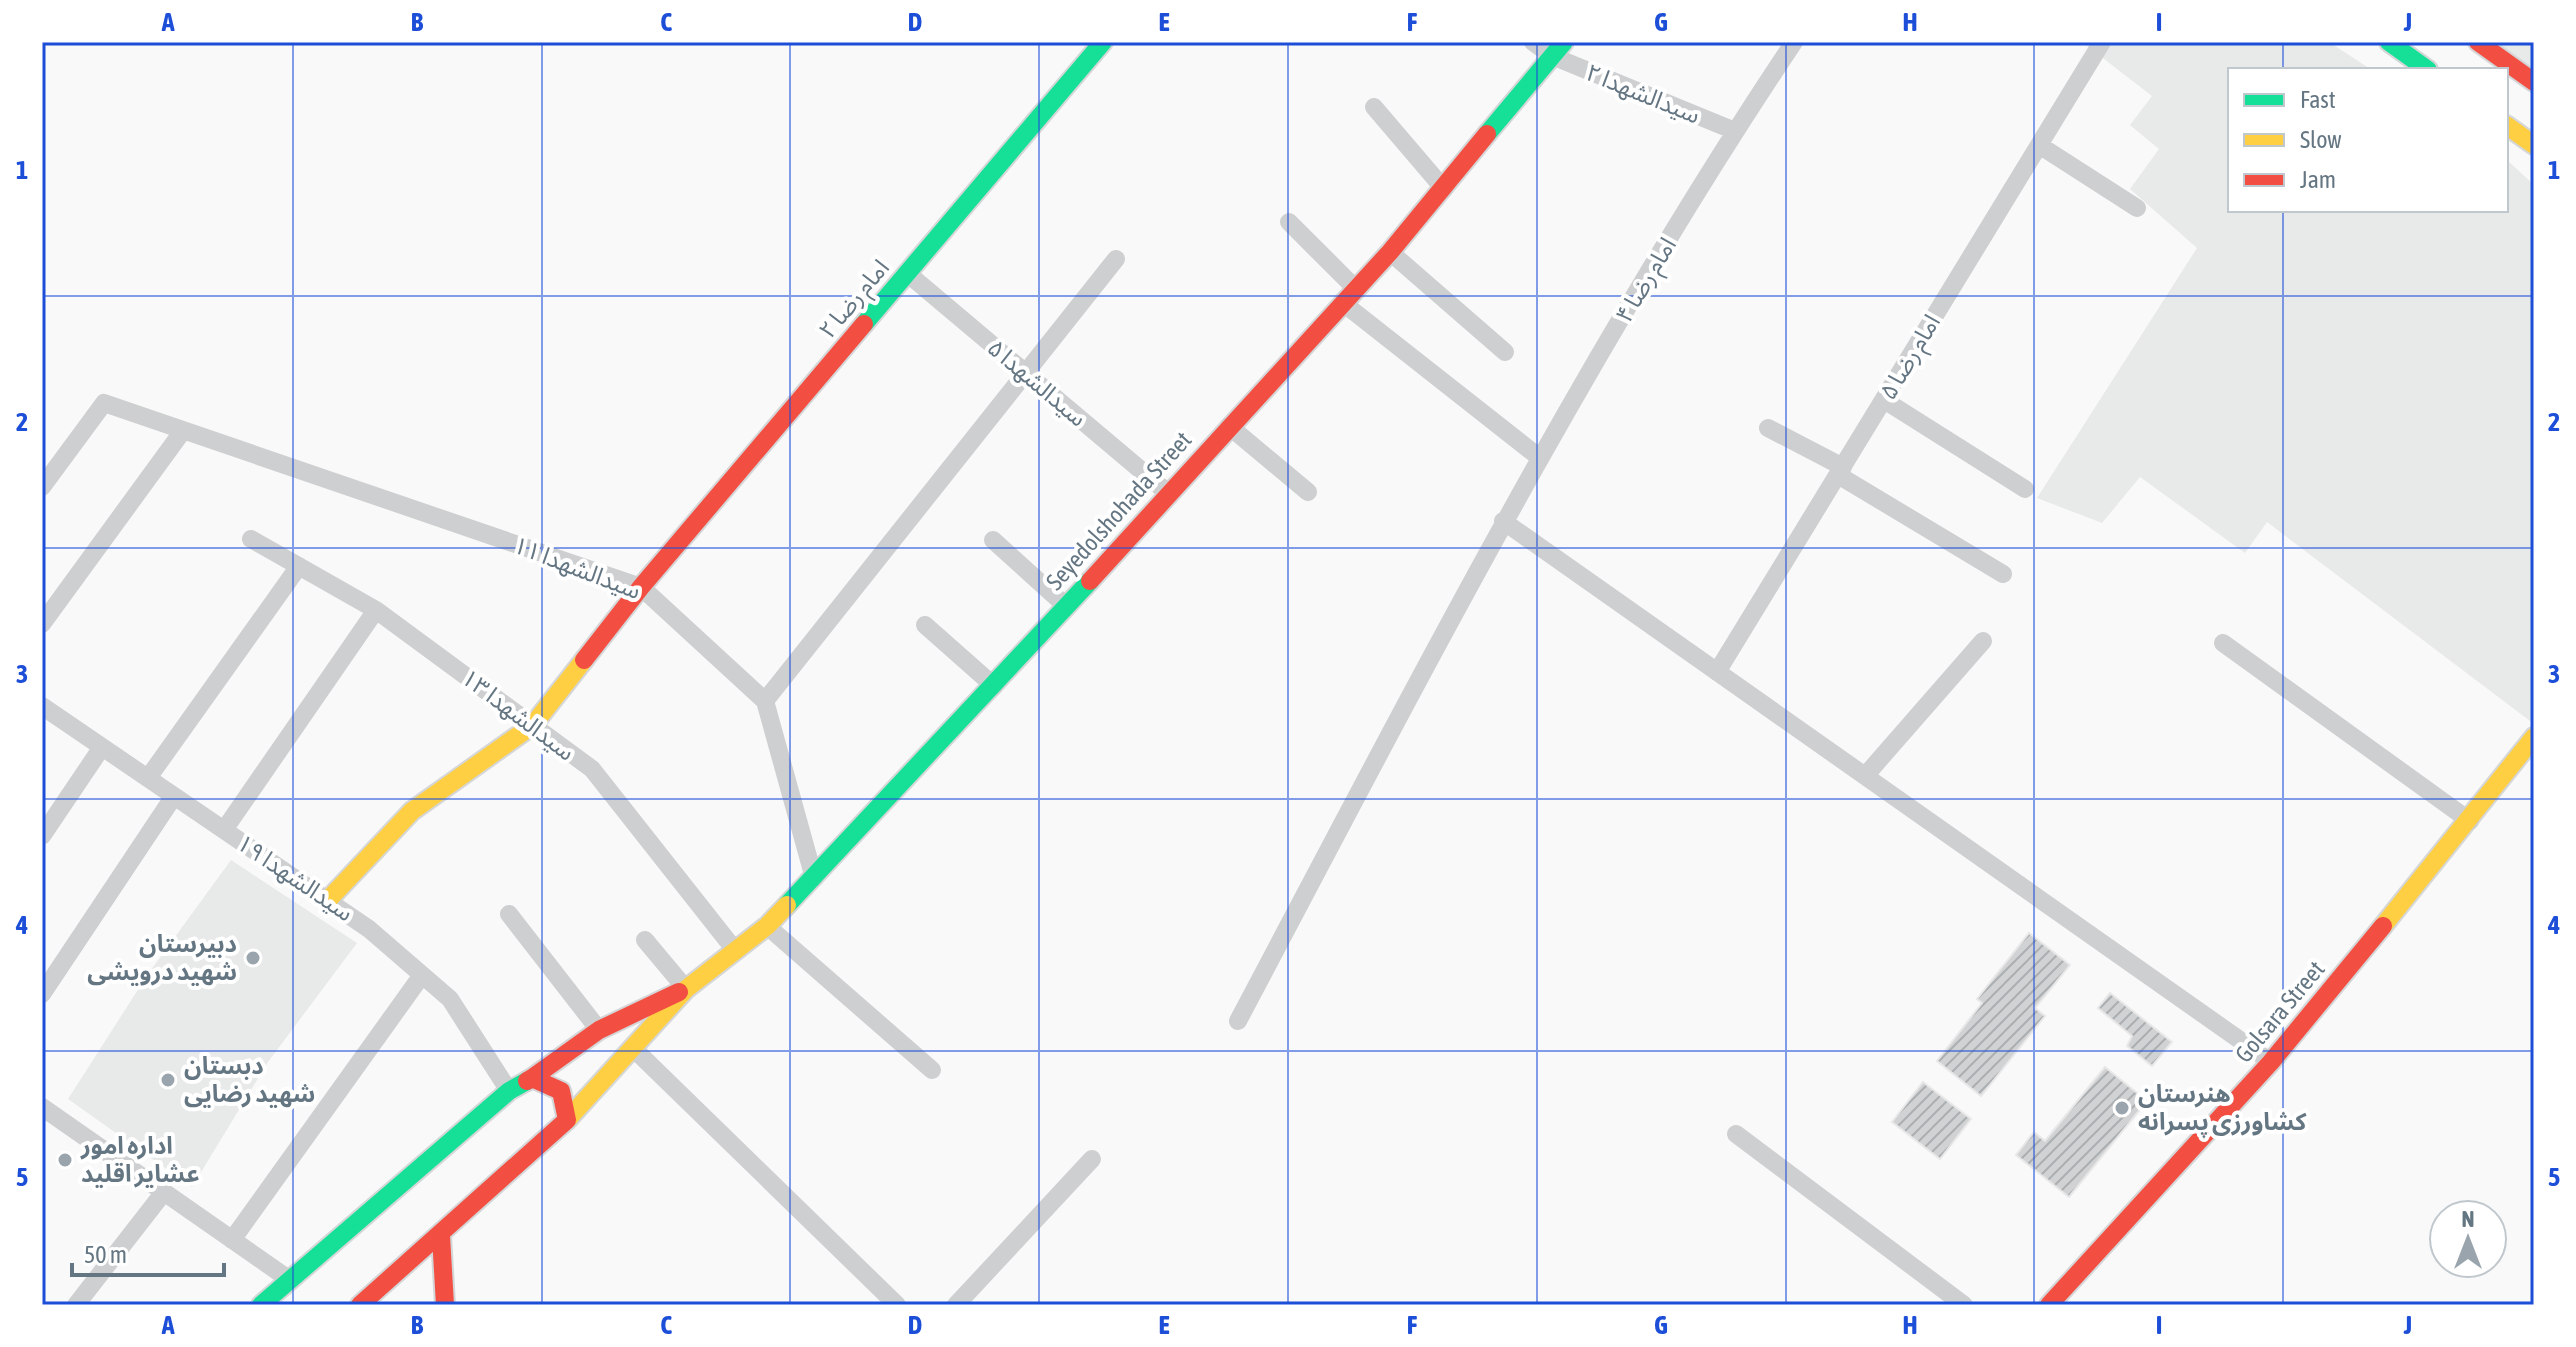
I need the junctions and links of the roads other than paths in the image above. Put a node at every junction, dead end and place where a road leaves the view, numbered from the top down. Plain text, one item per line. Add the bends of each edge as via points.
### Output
1 (1103, 42) edge
2 (1533, 42) edge
3 (1794, 42) edge
4 (2102, 42) edge
5 (2389, 42) edge
6 (2478, 42) edge
7 (1558, 49) edge
8 (2425, 68) edge
9 (2534, 82) edge
10 (1374, 107) dead end
11 (2508, 126) edge
12 (1735, 131) junction
13 (2039, 145) junction
14 (2534, 145) edge
15 (1444, 189) junction
16 (2137, 208) dead end
17 (1289, 222) dead end
18 (1390, 252) junction
19 (1116, 259) dead end
20 (907, 273) junction
21 (1356, 289) junction
22 (1343, 303) junction
23 (1505, 352) dead end
24 (1027, 374) junction
25 (1884, 400) junction
26 (1229, 426) junction
27 (1768, 428) dead end
28 (182, 432) junction
29 (1540, 458) junction
30 (1840, 471) junction
31 (42, 487) edge
32 (2025, 489) dead end
33 (1308, 492) dead end
34 (1168, 493) junction
35 (1503, 521) junction
36 (251, 539) dead end
37 (993, 540) dead end
38 (299, 566) junction
39 (2003, 574) dead end
40 (641, 587) junction
41 (1066, 606) junction
42 (376, 610) junction
43 (42, 624) edge
44 (925, 625) dead end
45 (1983, 641) dead end
46 (2223, 643) dead end
47 (1717, 672) junction
48 (994, 686) junction
49 (765, 701) junction
50 (42, 706) edge
51 (533, 725) junction
52 (2534, 737) edge
53 (102, 747) junction
54 (1865, 776) junction
55 (148, 778) junction
56 (174, 796) junction
57 (2470, 821) junction
58 (224, 830) junction
59 (42, 836) edge
60 (814, 878) junction
61 (328, 900) junction
62 (509, 914) dead end
63 (767, 926) junction
64 (645, 940) dead end
65 (734, 949) junction
66 (422, 975) junction
67 (686, 989) junction
68 (42, 994) edge
69 (1238, 1021) dead end
70 (599, 1030) junction
71 (633, 1048) junction
72 (2271, 1062) junction
73 (932, 1070) dead end
74 (532, 1078) junction
75 (509, 1091) junction
76 (42, 1107) edge
77 (567, 1120) junction
78 (1736, 1134) dead end
79 (1092, 1159) dead end
80 (164, 1192) junction
81 (441, 1236) junction
82 (232, 1240) junction
83 (290, 1280) junction
84 (370, 1303) edge
85 (76, 1305) edge
86 (261, 1305) edge
87 (445, 1305) edge
88 (897, 1305) edge
89 (956, 1305) edge
90 (1964, 1305) edge
91 (2049, 1305) edge

1 - 20 street, امام رضا ۲
2 - 7 street, سیدالشهدا ۲
3 - 12 street, امام رضا ۴
4 - 13 street, امام رضا ۵
5 - 8 street
6 - 9 street
7 - 12 street, سیدالشهدا ۲
7 - 15 street, Seyedolshohada Street
10 - 15 street
11 - 14 street
12 - 29 street, امام رضا ۴
13 - 16 street
13 - 25 street, امام رضا ۵
15 - 18 street, Seyedolshohada Street
17 - 21 street
18 - 21 street, Seyedolshohada Street
18 - 23 street
19 - 24 street
20 - 24 street, سیدالشهدا ۵
20 - 40 street, امام رضا ۲
21 - 22 street, Seyedolshohada Street
22 - 26 street, Seyedolshohada Street
22 - 29 street
24 - 34 street, سیدالشهدا ۵
24 - 49 street
25 - 30 street, امام رضا ۵
25 - 32 street
26 - 33 street
26 - 34 street, Seyedolshohada Street
27 - 30 street
28 - 31 street, سیدالشهدا ۱۱ via 104,403
28 - 40 street, سیدالشهدا ۱۱
28 - 43 street
29 - 35 street, امام رضا ۴
30 - 39 street
30 - 47 street, امام رضا ۵
34 - 41 street, Seyedolshohada Street
35 - 47 street
35 - 69 street, امام رضا ۴
36 - 38 street, سیدالشهدا ۱۳
37 - 41 street
38 - 42 street, سیدالشهدا ۱۳
38 - 55 street
40 - 49 street, سیدالشهدا ۱۱
40 - 51 street, امام رضا ۲
41 - 48 street, Seyedolshohada Street
42 - 51 street, سیدالشهدا ۱۳
42 - 58 street
44 - 48 street
45 - 54 street
46 - 57 street
47 - 54 street
48 - 60 street, Seyedolshohada Street
49 - 60 street
50 - 53 street, سیدالشهدا ۱۹
51 - 61 street, امام رضا ۲ via 412,811
51 - 65 street, سیدالشهدا ۱۳ via 592,769
52 - 57 street, Golsara Street
53 - 55 street, سیدالشهدا ۱۹
53 - 59 street
54 - 72 street
55 - 56 street, سیدالشهدا ۱۹
56 - 58 street, سیدالشهدا ۱۹
56 - 68 street
57 - 72 street, Golsara Street
58 - 61 street, سیدالشهدا ۱۹
60 - 63 street, Seyedolshohada Street
61 - 66 street, سیدالشهدا ۱۹
62 - 70 street
63 - 65 street, Seyedolshohada Street
63 - 73 street
64 - 67 street
65 - 67 street, Seyedolshohada Street
66 - 75 street, سیدالشهدا ۱۹ via 450,999
66 - 82 street
67 - 70 street
67 - 71 street
70 - 74 street
71 - 77 street
71 - 88 street
72 - 91 street, Golsara Street
74 - 75 street
74 - 77 street via 561,1091
75 - 83 street
76 - 80 street
77 - 81 street
78 - 90 street
79 - 89 street
80 - 82 street
80 - 85 street
81 - 84 street
81 - 87 street
82 - 83 street
83 - 86 street

